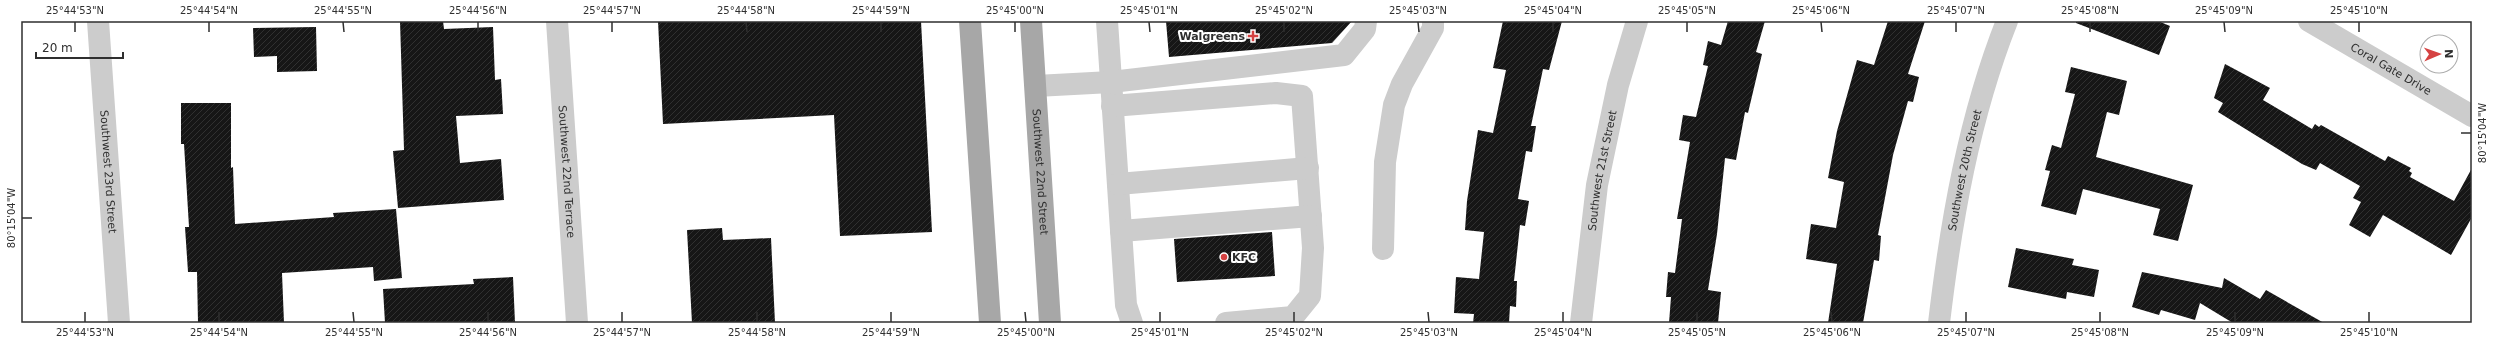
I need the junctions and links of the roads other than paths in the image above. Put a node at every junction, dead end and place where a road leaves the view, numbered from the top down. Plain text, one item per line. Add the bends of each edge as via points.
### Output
1 (98, 21) edge
2 (557, 21) edge
3 (970, 21) edge
4 (1031, 21) edge
5 (1107, 21) edge
6 (1366, 21) edge
7 (1434, 21) edge
8 (1637, 21) edge
9 (2007, 21) edge
10 (2309, 21) edge
11 (1111, 82) junction
12 (1036, 86) junction
13 (1112, 106) junction
14 (2472, 116) edge
15 (1308, 168) junction
16 (1118, 184) junction
17 (1311, 216) junction
18 (1121, 231) junction
19 (1383, 249) dead end
20 (118, 323) edge
21 (577, 323) edge
22 (990, 323) edge
23 (1050, 323) edge
24 (1132, 323) edge
25 (1226, 323) edge
26 (1581, 323) edge
27 (1939, 323) edge

1 - 20 street, Southwest 23rd Street
2 - 21 street, Southwest 22nd Terrace
3 - 22 main road
4 - 12 main road, Southwest 22nd Street
5 - 11 street
6 - 11 street via 1365,29 1344,55
7 - 19 street via 1433,28 1402,84 1394,105 1385,162
8 - 26 street, Southwest 21st Street via 1618,85 1597,186
9 - 27 street, Southwest 20th Street via 1980,106 1961,180
10 - 14 street, Coral Gate Drive
11 - 12 street
11 - 13 street
12 - 23 main road, Southwest 22nd Street
13 - 15 street via 1276,93 1302,96
13 - 16 street
15 - 16 street
15 - 17 street
16 - 18 street
17 - 18 street
17 - 25 street via 1313,248 1310,296 1293,317
18 - 24 street via 1126,305

